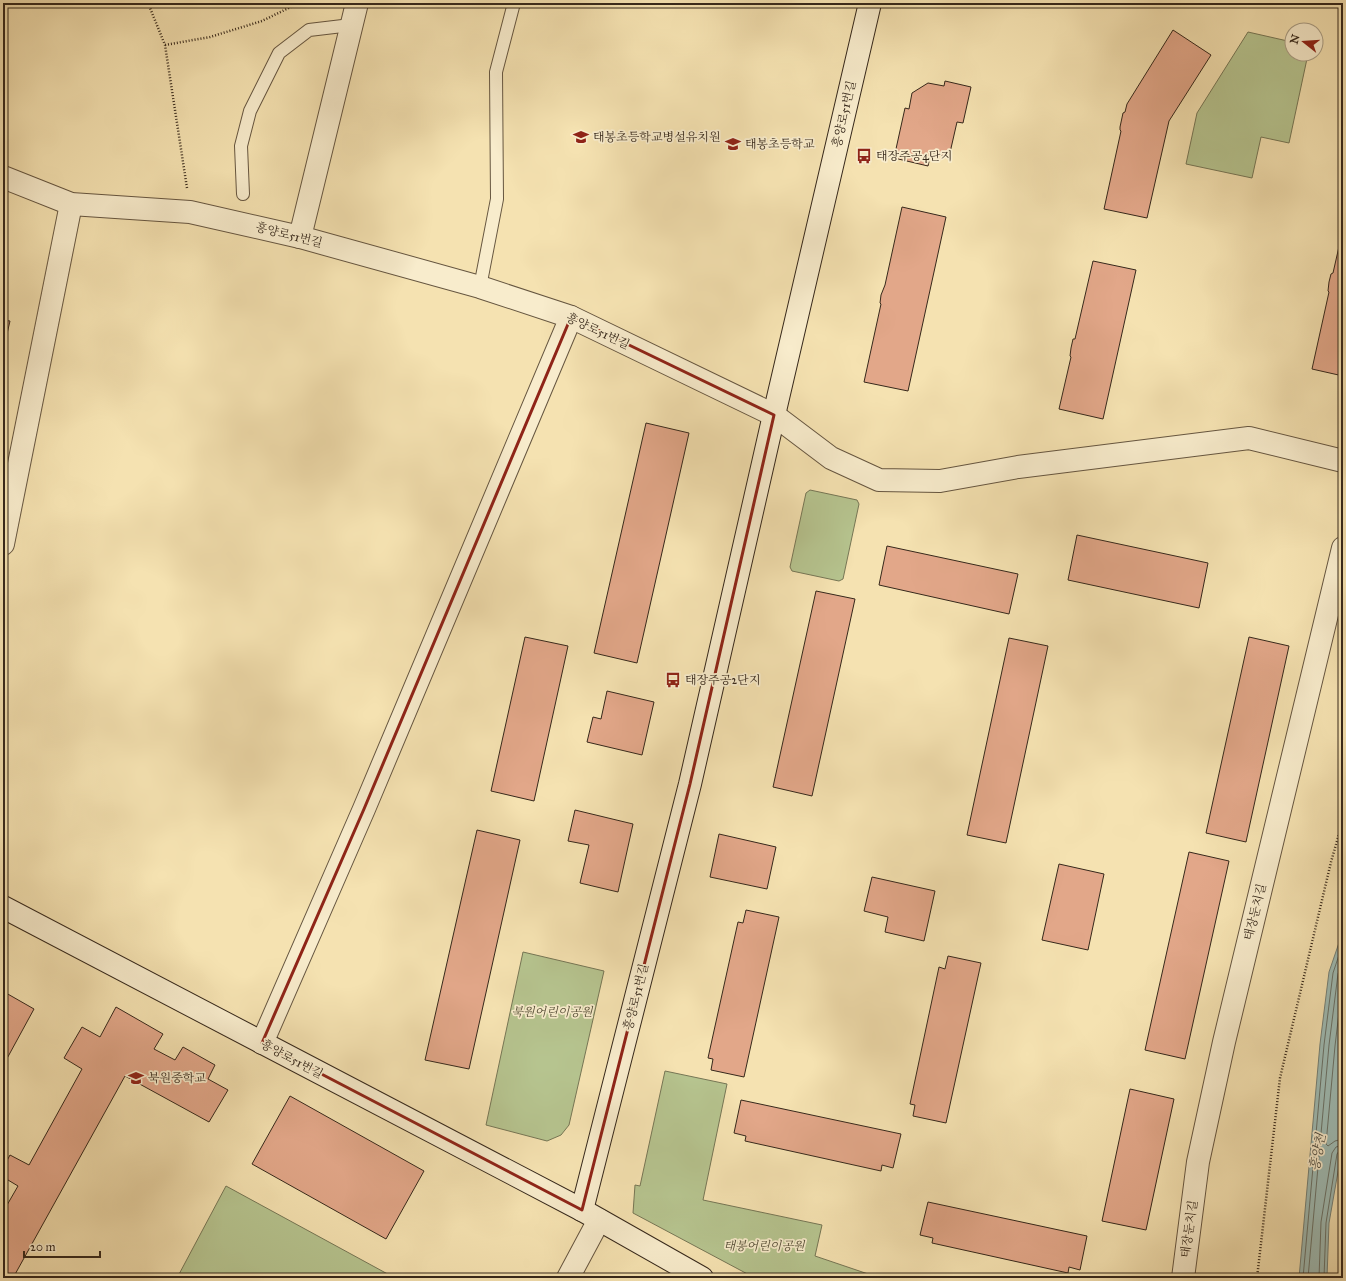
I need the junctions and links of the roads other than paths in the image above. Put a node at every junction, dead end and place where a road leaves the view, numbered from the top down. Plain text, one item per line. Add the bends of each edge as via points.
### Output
1 (357, 3) edge
2 (514, 3) edge
3 (870, 3) edge
4 (351, 25) junction
5 (3, 177) edge
6 (243, 194) dead end
7 (71, 204) junction
8 (300, 237) junction
9 (480, 287) junction
10 (571, 317) junction
11 (774, 415) junction
12 (1343, 461) edge
13 (3, 544) edge
14 (1343, 548) edge
15 (3, 907) edge
16 (262, 1043) junction
17 (591, 1215) junction
18 (568, 1278) edge
19 (702, 1278) edge
20 (1183, 1278) edge

1 - 4 street
2 - 9 lane via 496,72 497,199
3 - 11 street, 흥양로51번길
4 - 6 lane via 309,30 279,53 250,111 242,139
4 - 8 street
5 - 7 street, 흥양로51번길
7 - 8 street, 흥양로51번길 via 190,212
7 - 13 street
8 - 9 street, 흥양로51번길
9 - 10 street, 흥양로51번길
10 - 11 street, 흥양로51번길
10 - 16 street via 364,810
11 - 12 street via 831,458 879,480 940,480 1018,467 1249,438
11 - 17 street, 흥양로51번길
14 - 20 street, 태장둔치길 via 1224,1042 1198,1162
15 - 16 street, 흥양로51번길
16 - 17 street, 흥양로51번길
17 - 18 street
17 - 19 street, 흥양로51번길

